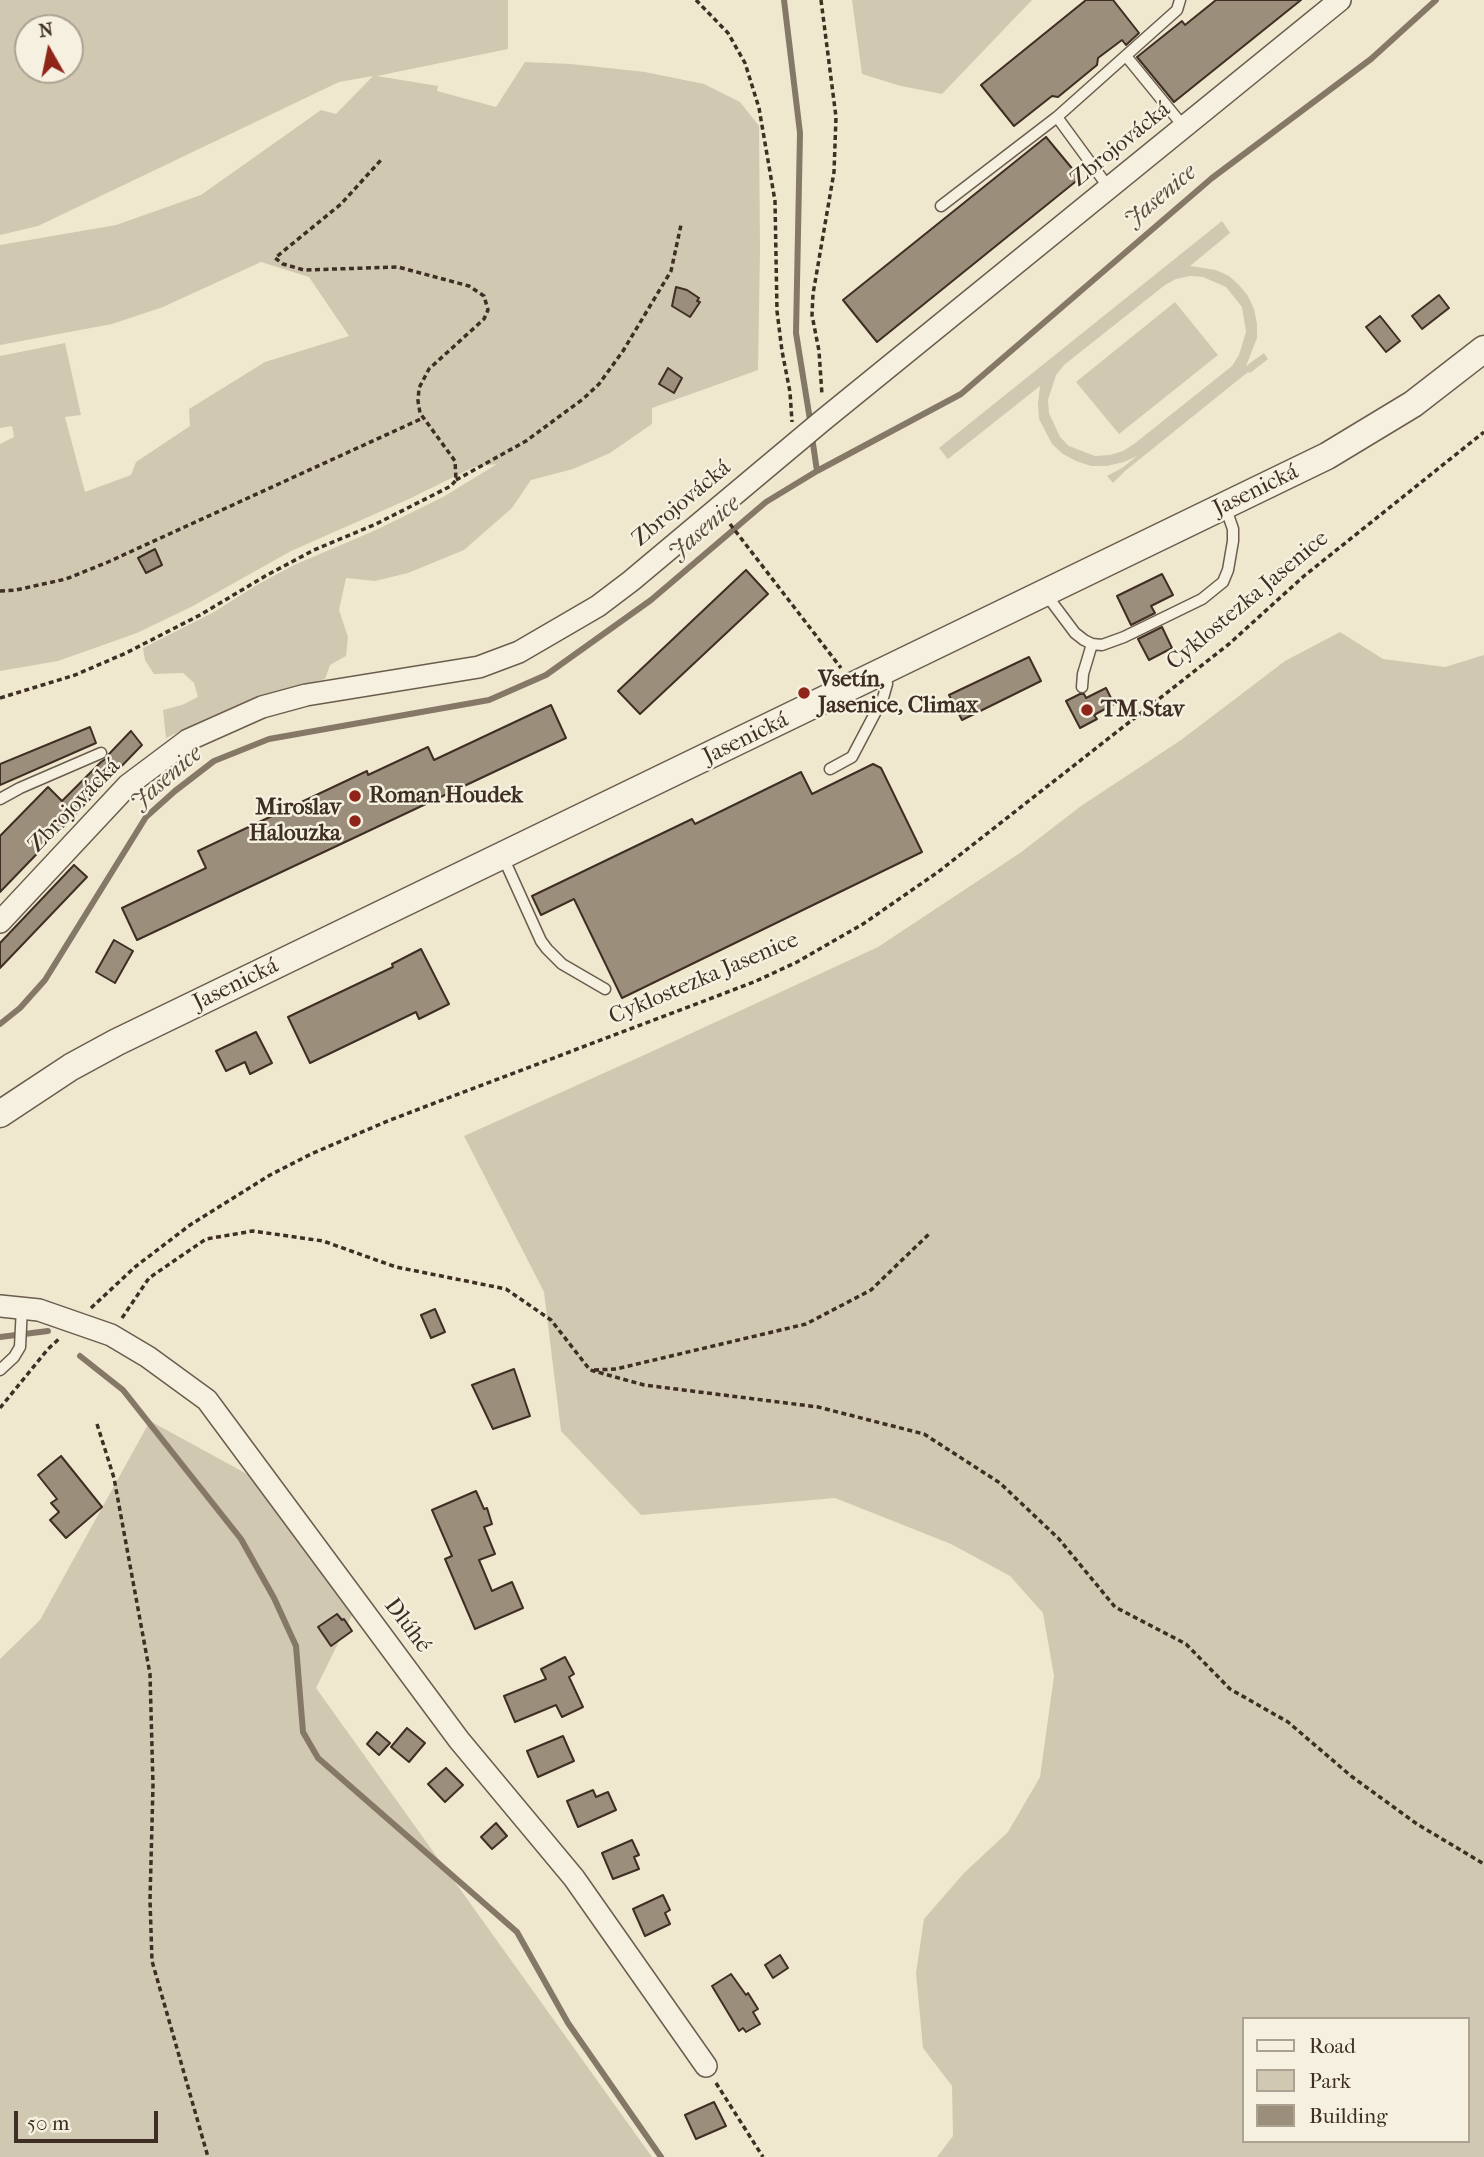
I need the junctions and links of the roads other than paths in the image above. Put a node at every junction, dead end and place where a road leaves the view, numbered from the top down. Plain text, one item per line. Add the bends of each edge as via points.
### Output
1 (1180, 0) edge
2 (1340, 0) edge
3 (1126, 56) junction
4 (1057, 117) junction
5 (1184, 127) junction
6 (1109, 188) junction
7 (941, 206) dead end
8 (1484, 349) edge
9 (1225, 506) junction
10 (1045, 593) junction
11 (1092, 644) junction
12 (885, 671) junction
13 (1082, 687) dead end
14 (101, 753) dead end
15 (830, 769) dead end
16 (0, 799) edge
17 (503, 857) junction
18 (0, 922) edge
19 (605, 989) dead end
20 (0, 1114) edge
21 (0, 1306) edge
22 (22, 1314) junction
23 (0, 1370) edge
24 (706, 2066) road end

1 - 3 lane via 1177,10
2 - 5 street, Zbrojovácká
3 - 4 lane
3 - 5 lane
4 - 6 lane
4 - 7 lane
5 - 6 street, Zbrojovácká
6 - 18 street, Zbrojovácká via 575,621 519,652 479,667 262,706 188,740 128,785
8 - 9 street, Jasenická via 1413,404 1345,446
9 - 10 street, Jasenická
9 - 11 lane via 1233,541 1223,582 1202,599 1124,637
10 - 11 lane via 1075,633
10 - 12 street, Jasenická
11 - 13 lane
12 - 15 lane via 883,698 852,757
12 - 17 street, Jasenická
14 - 16 lane
17 - 19 lane via 547,949 562,964
17 - 20 street, Jasenická via 117,1042
21 - 22 street, Dlúhé
22 - 23 lane via 17,1353
22 - 24 street, Dlúhé via 76,1322 111,1335 206,1399 459,1740 574,1878

